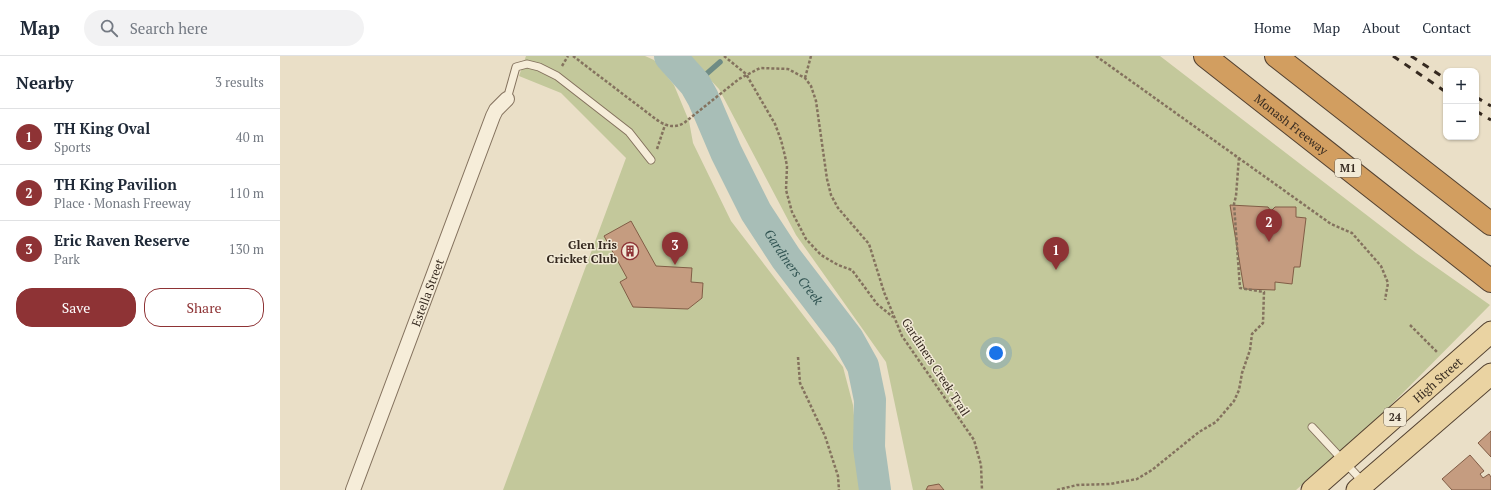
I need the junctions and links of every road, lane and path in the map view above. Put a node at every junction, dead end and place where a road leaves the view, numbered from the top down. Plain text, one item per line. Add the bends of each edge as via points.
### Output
1 (573, 56) edge
2 (724, 56) edge
3 (811, 56) edge
4 (1096, 56) edge
5 (1204, 56) edge
6 (1276, 56) edge
7 (746, 74) junction
8 (805, 78) junction
9 (507, 99) joint
10 (665, 125) junction
11 (1239, 156) junction
12 (651, 160) joint
13 (1491, 224) edge
14 (1491, 281) edge
15 (1385, 300) dead end
16 (894, 318) junction
17 (1410, 325) dead end
18 (1491, 332) edge
19 (798, 357) dead end
20 (1452, 366) junction
21 (1491, 374) edge
22 (1312, 427) dead end
23 (1344, 462) junction
24 (1361, 487) edge
25 (353, 490) edge
26 (840, 490) edge
27 (982, 490) edge
28 (1057, 490) edge
29 (1312, 490) edge

1 - 10 path
2 - 7 path
3 - 8 path
4 - 11 path
5 - 14 highway, Monash Freeway / M1
6 - 13 highway
7 - 8 path via 760,68 773,67 788,70
7 - 10 path via 684,123 674,127
7 - 16 path via 767,108 782,140 787,166 786,190 792,212 806,239 821,255 852,270 877,304
8 - 16 path, Gardiners Creek Trail via 816,101 831,195 838,208 869,244
9 - 12 lane via 516,67 527,64 539,67 557,76 630,132
9 - 25 street, Estella Street via 493,116
10 - 12 path via 660,143
11 - 15 path via 1331,224 1352,233 1382,266 1388,283
11 - 28 path via 1234,204 1240,288 1264,292 1263,323 1252,334 1250,350 1234,402 1223,416 1137,479 1110,484 1077,485
16 - 27 path, Gardiners Creek Trail via 915,355 974,440 981,465
17 - 20 path
18 - 20 main road, High Street / 24
19 - 26 path via 800,383 825,436
20 - 23 main road, High Street / 24
21 - 24 main road, 24
22 - 23 lane
23 - 24 lane
23 - 29 main road, High Street / 24

